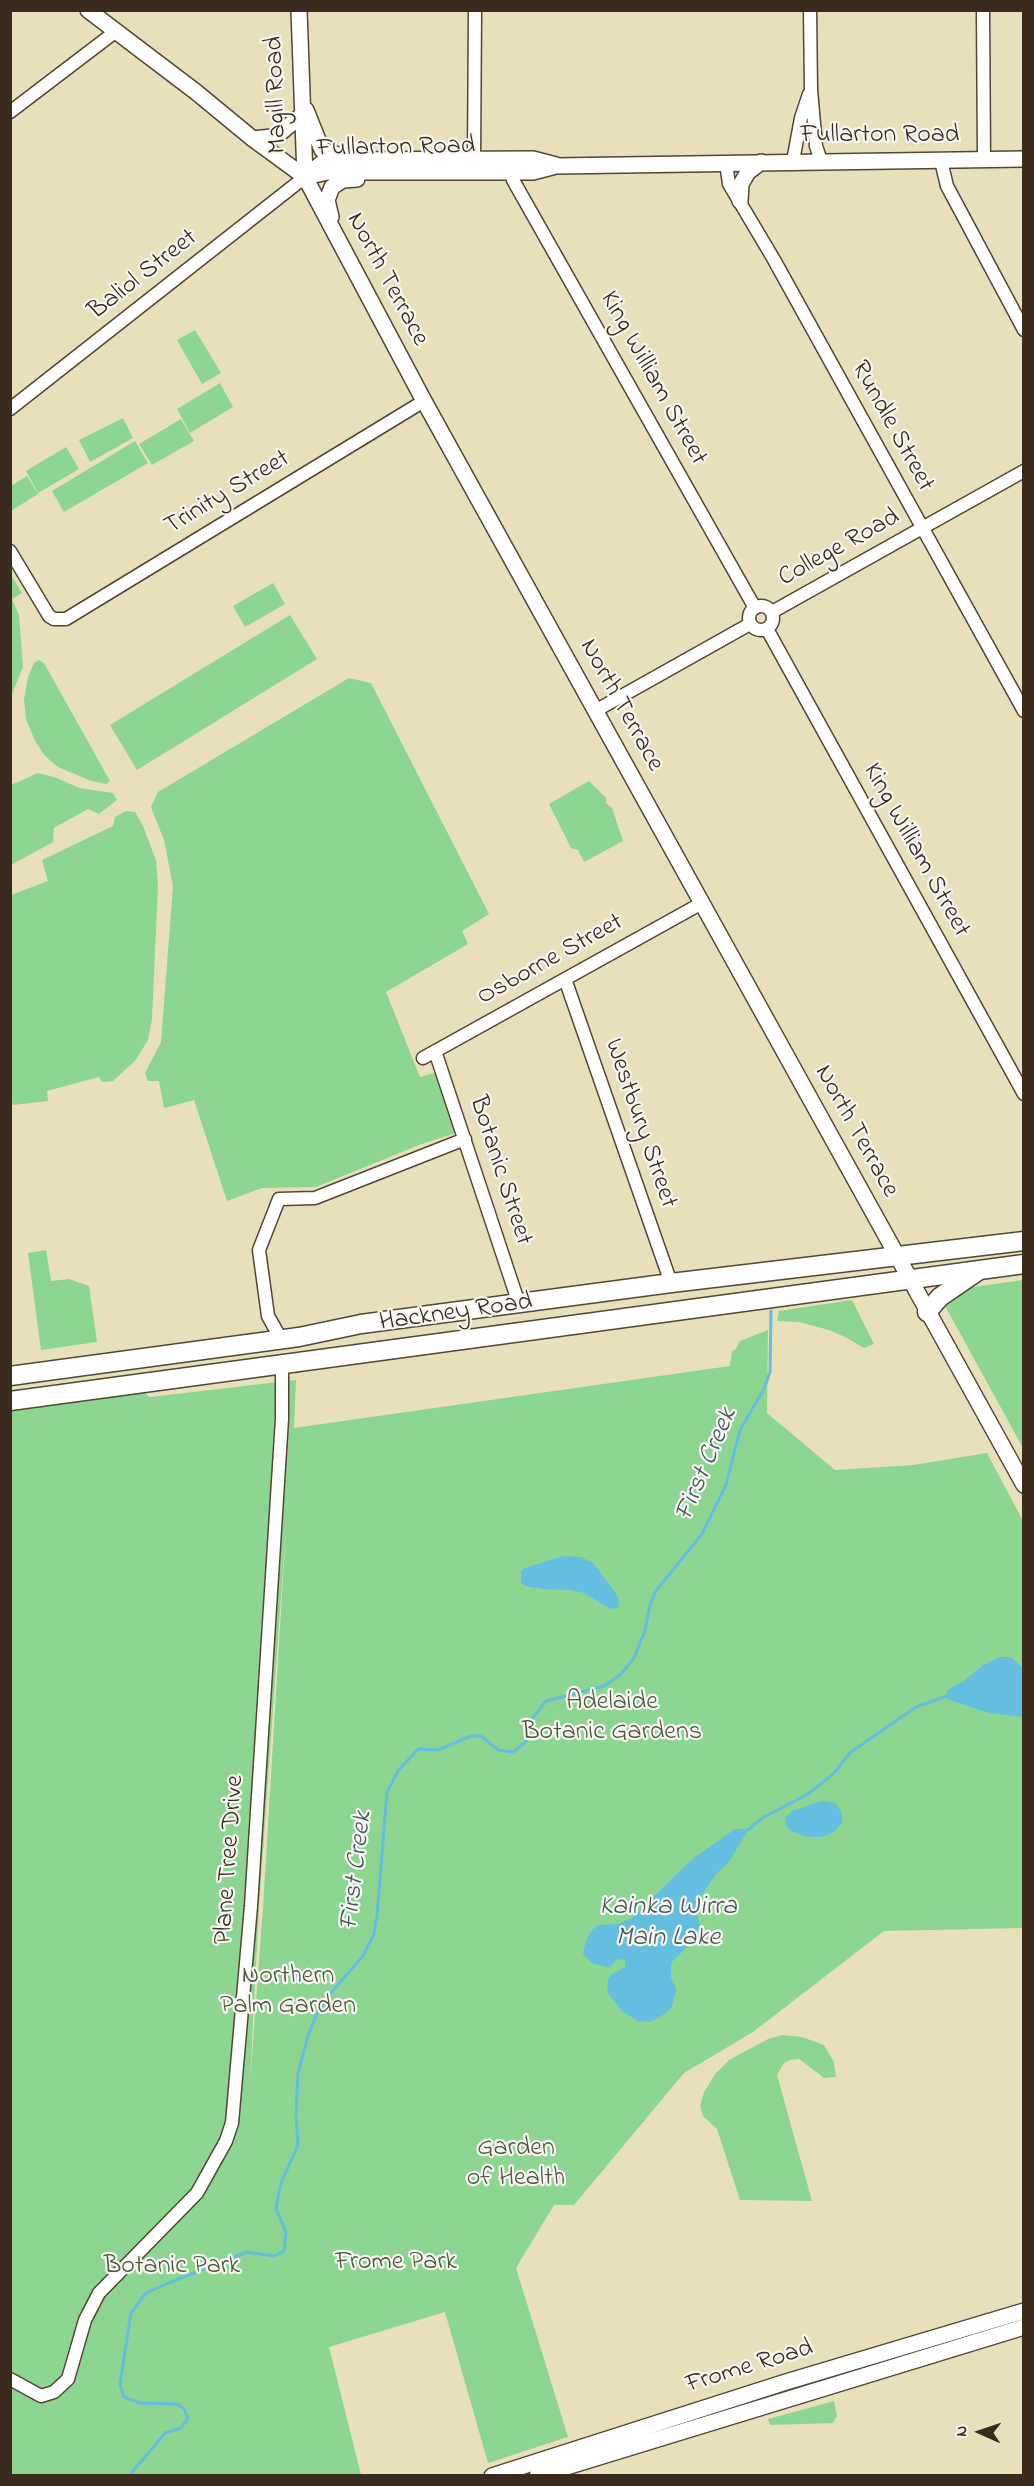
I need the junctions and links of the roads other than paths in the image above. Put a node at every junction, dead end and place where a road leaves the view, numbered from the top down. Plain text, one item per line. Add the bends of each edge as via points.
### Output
1 (88, 10) edge
2 (299, 10) edge
3 (475, 10) edge
4 (810, 10) edge
5 (983, 10) edge
6 (116, 32) junction
7 (811, 90) junction
8 (301, 93) junction
9 (10, 112) edge
10 (302, 115) junction
11 (253, 139) junction
12 (1023, 159) edge
13 (353, 160) junction
14 (474, 160) junction
15 (984, 160) junction
16 (793, 161) junction
17 (821, 161) junction
18 (941, 161) junction
19 (761, 162) junction
20 (726, 163) junction
21 (556, 166) junction
22 (399, 172) junction
23 (509, 172) junction
24 (305, 177) junction
25 (740, 201) junction
26 (336, 238) junction
27 (1023, 330) edge
28 (424, 401) junction
29 (10, 409) edge
30 (1023, 471) edge
31 (922, 529) junction
32 (10, 551) edge
33 (755, 608) junction
34 (772, 612) junction
35 (750, 624) junction
36 (767, 629) junction
37 (595, 711) junction
38 (1023, 711) edge
39 (702, 903) junction
40 (565, 979) junction
41 (435, 1051) junction
42 (423, 1058) dead end
43 (1023, 1094) edge
44 (465, 1139) junction
45 (1023, 1241) edge
46 (896, 1257) junction
47 (1023, 1264) edge
48 (982, 1269) junction
49 (908, 1278) junction
50 (699, 1280) junction
51 (671, 1283) junction
52 (725, 1303) junction
53 (519, 1304) junction
54 (927, 1312) junction
55 (268, 1316) junction
56 (281, 1339) junction
57 (260, 1342) junction
58 (113, 1364) junction
59 (282, 1365) junction
60 (10, 1377) edge
61 (10, 1401) edge
62 (1023, 1485) edge
63 (1023, 2311) edge
64 (1023, 2327) edge
65 (10, 2379) edge
66 (492, 2475) edge
67 (537, 2475) edge

1 - 6 main road
2 - 8 main road, Magill Road
3 - 14 street
4 - 7 street
5 - 15 street
6 - 9 street
6 - 11 main road
7 - 16 street
7 - 17 street
8 - 10 main road, Magill Road
8 - 13 main road via 322,150
10 - 11 main road via 273,137
10 - 24 main road, Magill Road
11 - 24 main road
12 - 15 main road, Fullarton Road
13 - 14 main road, Fullarton Road
13 - 24 main road, Fullarton Road via 326,160
14 - 21 main road, Fullarton Road via 533,159
14 - 23 main road via 476,164
15 - 18 main road, Fullarton Road
16 - 17 main road, Fullarton Road
16 - 19 main road, Fullarton Road
17 - 18 main road, Fullarton Road
18 - 27 street via 947,186
19 - 20 main road, Fullarton Road
19 - 25 main road via 741,184
20 - 21 main road, Fullarton Road
20 - 25 street, Rundle Street via 729,184
21 - 23 main road, Fullarton Road via 533,172
22 - 23 main road, Fullarton Road
22 - 24 main road, Fullarton Road via 328,172
22 - 26 main road via 343,180 332,187 327,200
23 - 33 street, King William Street
24 - 26 main road, North Terrace
24 - 29 street, Baliol Street
25 - 31 street, Rundle Street
26 - 28 main road, North Terrace
28 - 32 street, Trinity Street via 66,619 54,619 44,609
28 - 37 main road, North Terrace
30 - 31 street, College Road
31 - 34 street, College Road
31 - 38 street, Rundle Street
33 - 34 street via 762,606
33 - 35 street via 750,613
34 - 36 street
35 - 36 street via 756,630
35 - 37 street
36 - 43 street, King William Street
37 - 39 main road, North Terrace
39 - 40 street, Osborne Street
39 - 46 main road, North Terrace
40 - 41 street, Osborne Street
40 - 51 street, Westbury Street
41 - 42 street, Osborne Street
41 - 44 street, Botanic Street
44 - 53 street, Botanic Street
44 - 55 street via 315,1198 279,1199 259,1250
45 - 46 highway, Hackney Road
46 - 49 main road, North Terrace
46 - 50 highway, Hackney Road
47 - 48 highway, Hackney Road
48 - 49 highway, Hackney Road
48 - 54 highway via 940,1297
49 - 52 highway, Hackney Road
49 - 54 main road, North Terrace
50 - 51 highway, Hackney Road
50 - 52 highway
51 - 53 highway, Hackney Road
52 - 59 highway, Hackney Road
53 - 56 highway, Hackney Road via 361,1324
54 - 62 main road, North Terrace
55 - 56 street
55 - 57 street
56 - 57 highway, Hackney Road
57 - 58 highway, Hackney Road
58 - 59 highway via 144,1371 274,1355
58 - 60 highway, Hackney Road
59 - 61 highway, Hackney Road
59 - 65 street, Plane Tree Drive via 282,1419 251,1906 232,2123 197,2193 99,2293 86,2320 68,2379 54,2392 42,2396
63 - 66 main road, Frome Road
64 - 67 main road, Frome Road

